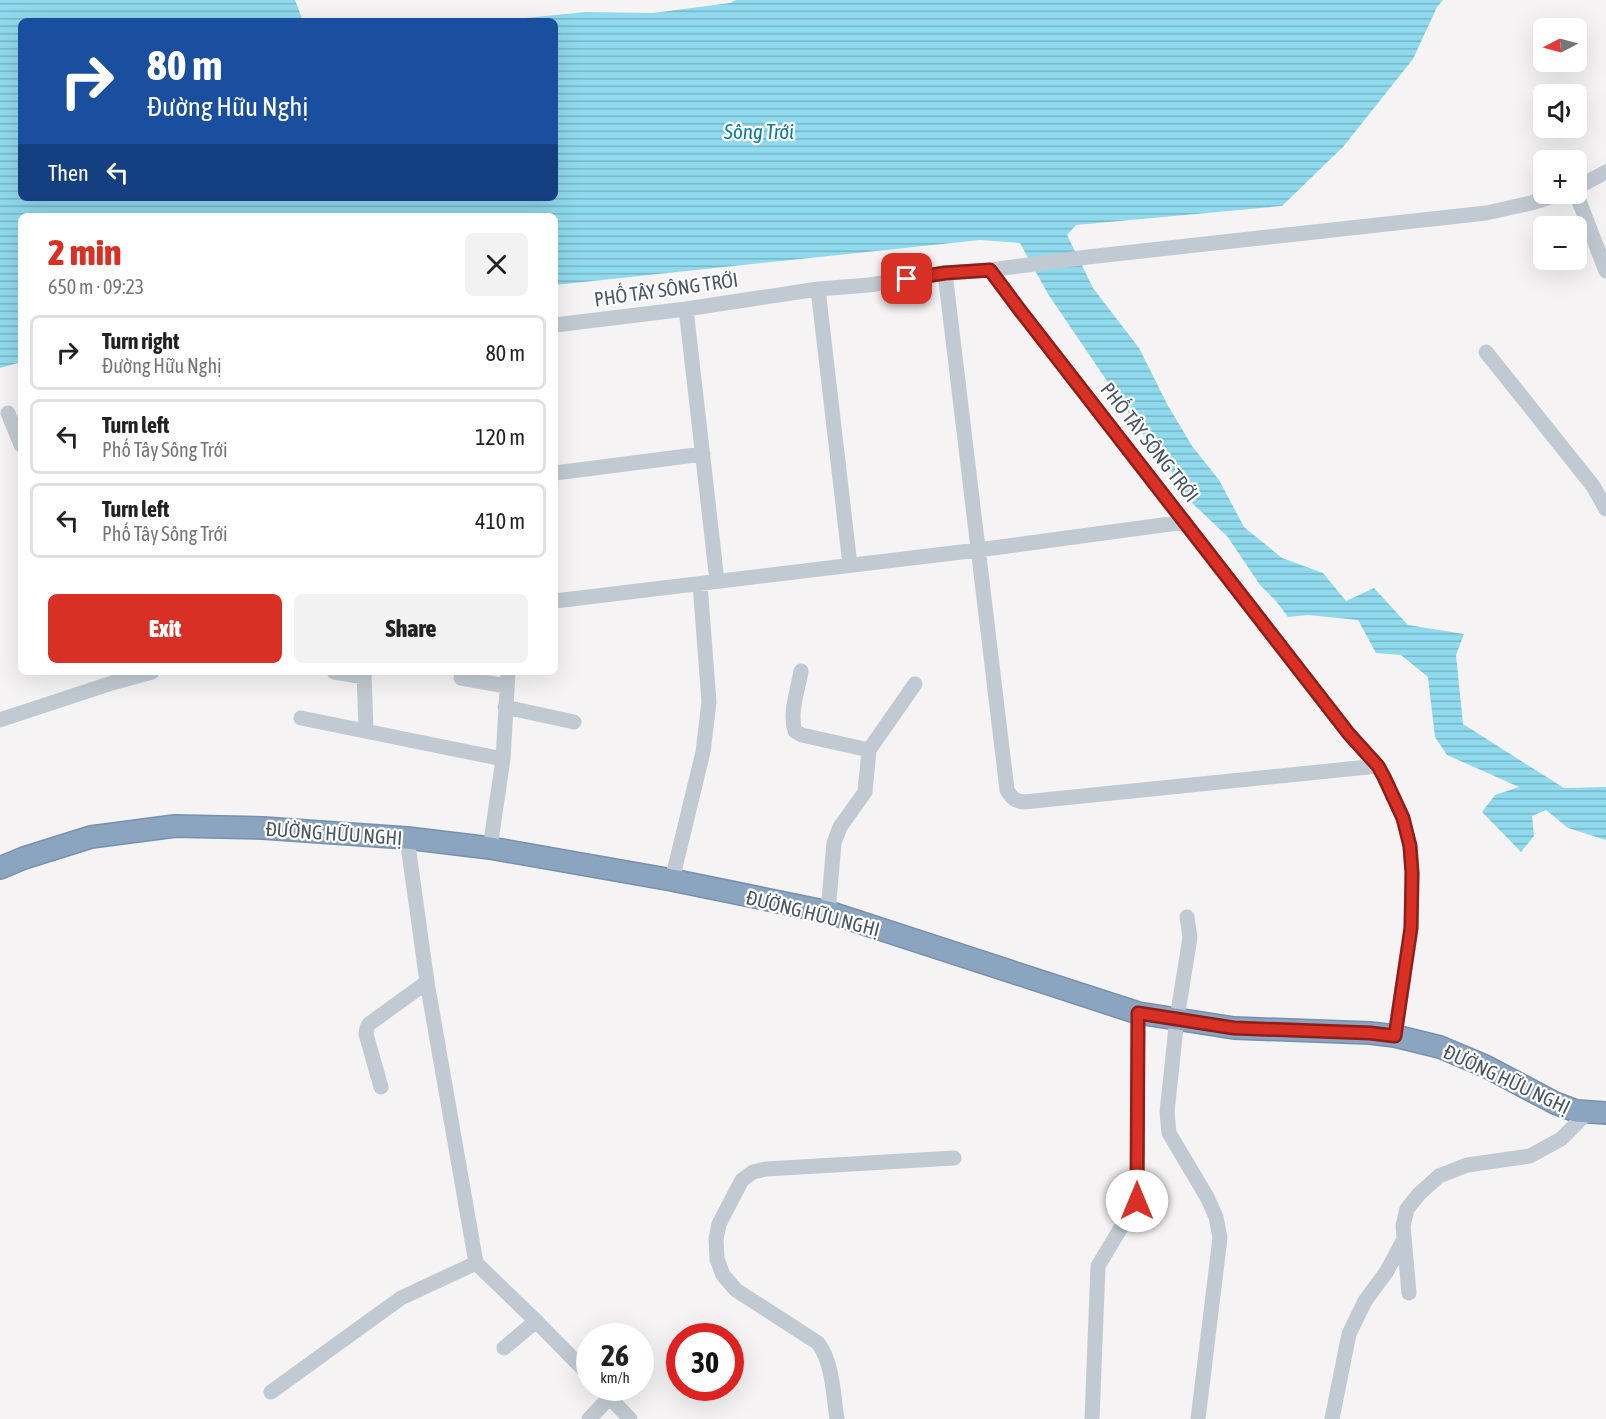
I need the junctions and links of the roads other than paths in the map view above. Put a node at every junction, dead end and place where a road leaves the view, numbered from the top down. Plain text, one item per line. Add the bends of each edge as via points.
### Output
1 (1606, 171) edge
2 (1587, 182) edge
3 (1533, 203) edge
4 (1580, 204) edge
5 (990, 270) junction
6 (1606, 271) edge
7 (945, 273) junction
8 (818, 289) junction
9 (686, 309) junction
10 (558, 325) edge
11 (1485, 352) dead end
12 (10, 412) edge
13 (18, 436) edge
14 (703, 454) junction
15 (558, 473) edge
16 (1606, 509) edge
17 (1185, 522) junction
18 (978, 550) junction
19 (850, 565) junction
20 (717, 581) junction
21 (700, 584) junction
22 (558, 601) edge
23 (801, 671) dead end
24 (127, 675) edge
25 (364, 675) edge
26 (110, 677) edge
27 (461, 678) dead end
28 (507, 679) edge
29 (915, 684) dead end
30 (506, 707) junction
31 (301, 718) dead end
32 (0, 720) edge
33 (574, 722) dead end
34 (366, 731) junction
35 (869, 750) junction
36 (503, 759) junction
37 (1378, 766) junction
38 (407, 838) junction
39 (490, 848) junction
40 (0, 868) edge
41 (672, 880) junction
42 (828, 912) junction
43 (1187, 917) dead end
44 (427, 982) junction
45 (1138, 1013) junction
46 (1177, 1018) junction
47 (1395, 1036) junction
48 (381, 1087) dead end
49 (1597, 1113) edge
50 (954, 1158) dead end
51 (1404, 1239) junction
52 (476, 1263) junction
53 (1409, 1293) dead end
54 (537, 1321) junction
55 (504, 1348) dead end
56 (576, 1361) edge
57 (271, 1392) dead end
58 (600, 1401) edge
59 (613, 1401) edge
60 (589, 1419) edge
61 (630, 1419) edge
62 (837, 1419) edge
63 (1092, 1419) edge
64 (1197, 1419) edge
65 (1332, 1419) edge

1 - 2 street
3 - 5 street via 1486,213
4 - 6 street
5 - 7 street, PHỐ TÂY SÔNG TRỚI
5 - 17 street, PHỐ TÂY SÔNG TRỚI
7 - 8 street, PHỐ TÂY SÔNG TRỚI
7 - 18 street
8 - 9 street, PHỐ TÂY SÔNG TRỚI
8 - 19 street
9 - 10 street, PHỐ TÂY SÔNG TRỚI
9 - 14 street
11 - 16 street via 1593,486
12 - 13 street
14 - 15 street
14 - 20 street
17 - 18 street
17 - 37 street, PHỐ TÂY SÔNG TRỚI
18 - 19 street
18 - 37 street via 1011,798 1024,802
19 - 20 street
20 - 21 street
21 - 22 street
21 - 41 street via 709,702 703,752
23 - 35 street via 794,709 795,731
24 - 26 street
25 - 34 street
26 - 32 street
27 - 28 street
28 - 30 street
29 - 35 street
30 - 33 street
30 - 36 street
31 - 34 street
34 - 36 street
35 - 42 street via 865,792 840,826 834,843
36 - 39 street
37 - 47 street, PHỐ TÂY SÔNG TRỚI via 1403,818 1412,873 1411,928
38 - 39 highway, ĐƯỜNG HỮU NGHỊ
38 - 40 highway, ĐƯỜNG HỮU NGHỊ via 175,826 91,837
38 - 44 street
39 - 41 highway, ĐƯỜNG HỮU NGHỊ
41 - 42 highway, ĐƯỜNG HỮU NGHỊ
42 - 45 highway, ĐƯỜNG HỮU NGHỊ
43 - 46 street via 1190,937
44 - 48 street via 367,1028
44 - 52 street
45 - 46 highway, ĐƯỜNG HỮU NGHỊ
45 - 63 street via 1137,1201 1098,1266
46 - 47 highway, ĐƯỜNG HỮU NGHỊ via 1234,1028
46 - 64 street via 1167,1112 1169,1133 1207,1197 1220,1238
47 - 49 highway, ĐƯỜNG HỮU NGHỊ via 1440,1047 1576,1112
49 - 51 street via 1530,1156 1467,1165 1439,1176 1407,1209 1402,1226
50 - 62 street via 753,1172 742,1180 719,1224 717,1259 723,1275 736,1290 818,1343 825,1352
51 - 53 street
51 - 65 street via 1349,1334
52 - 54 street
52 - 57 street via 401,1298
54 - 55 street
54 - 56 street
58 - 60 street
59 - 61 street

